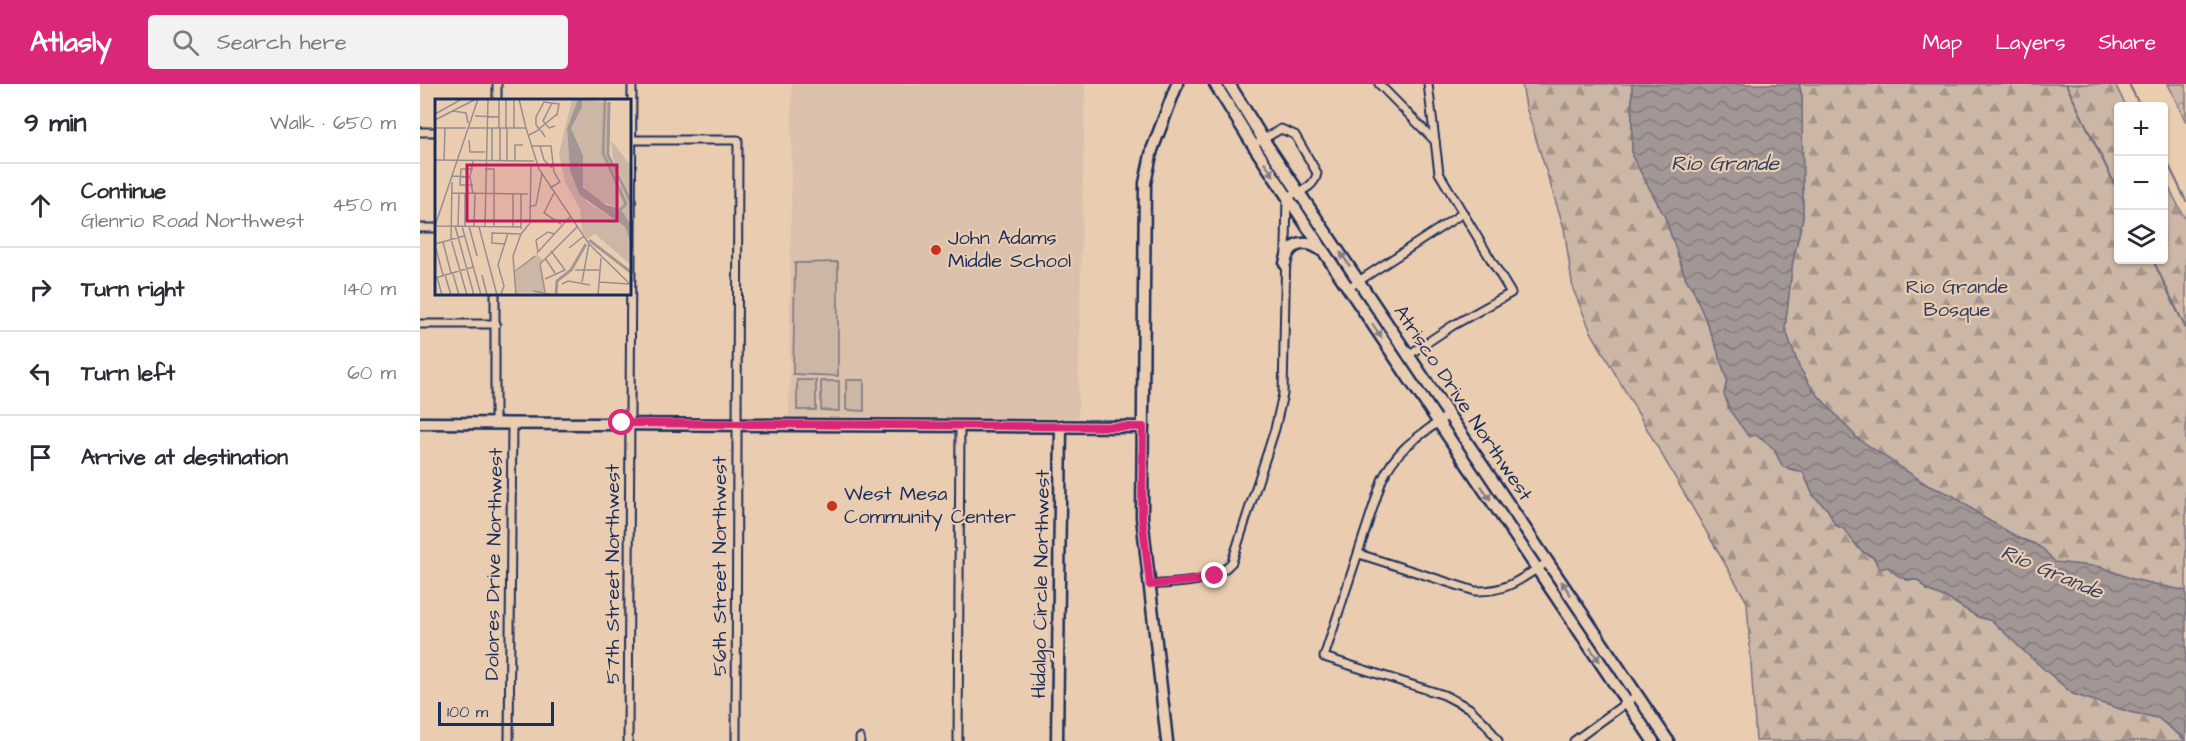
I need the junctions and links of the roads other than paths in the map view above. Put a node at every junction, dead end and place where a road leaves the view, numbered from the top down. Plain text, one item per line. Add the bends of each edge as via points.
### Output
1 (632, 84) edge
2 (1177, 84) edge
3 (1215, 84) edge
4 (1229, 84) edge
5 (1379, 84) edge
6 (1428, 84) edge
7 (632, 99) edge
8 (1263, 139) junction
9 (632, 140) edge
10 (1435, 141) junction
11 (1253, 145) junction
12 (1300, 192) junction
13 (1287, 196) junction
14 (1463, 213) junction
15 (1324, 252) junction
16 (1285, 264) junction
17 (1360, 281) junction
18 (1348, 288) junction
19 (495, 296) edge
20 (630, 296) edge
21 (420, 324) edge
22 (495, 324) junction
23 (1409, 355) junction
24 (1398, 362) junction
25 (1448, 415) junction
26 (1438, 422) junction
27 (420, 423) edge
28 (495, 423) junction
29 (512, 423) junction
30 (630, 424) junction
31 (738, 424) junction
32 (960, 425) junction
33 (1061, 426) junction
34 (1143, 427) junction
35 (1359, 554) junction
36 (1548, 562) junction
37 (1537, 569) junction
38 (1150, 585) junction
39 (1637, 695) junction
40 (1627, 702) junction
41 (509, 741) edge
42 (628, 741) edge
43 (736, 741) edge
44 (958, 741) edge
45 (1057, 741) edge
46 (1167, 741) edge
47 (1498, 741) edge
48 (1574, 741) edge
49 (1653, 741) edge
50 (1668, 741) edge

1 - 7 street, 57th Street Northwest
2 - 34 street via 1152,150 1145,183
3 - 11 street, Atrisco Drive Northwest
4 - 8 street, Atrisco Drive Northwest
5 - 10 street
6 - 10 street
8 - 11 street
8 - 12 street, Atrisco Drive Northwest
8 - 12 street via 1281,129 1295,135 1317,173 1313,183
9 - 31 street, 56th Street Northwest via 738,140
10 - 14 street via 1439,173
11 -> 13 street, Atrisco Drive Northwest
12 - 13 street
17 -> 12 street, Atrisco Drive Northwest
13 - 15 street, Atrisco Drive Northwest
13 - 16 street
14 - 17 street
14 - 23 street via 1511,293
15 - 16 street via 1301,243 1289,251
15 - 18 street, Atrisco Drive Northwest
16 - 38 street via 1283,394 1234,557 1225,570 1208,578
17 - 18 street
17 - 23 street, Atrisco Drive Northwest
18 -> 24 street, Atrisco Drive Northwest
19 - 22 street, Dolores Drive Northwest
20 - 30 street, 57th Street Northwest
21 - 22 street
22 - 28 street, Dolores Drive Northwest
23 - 24 street
23 - 25 street, Atrisco Drive Northwest
24 - 26 street, Atrisco Drive Northwest
25 - 26 street
25 - 36 street, Atrisco Drive Northwest
26 - 35 street via 1402,448 1389,467
26 -> 37 street, Atrisco Drive Northwest
27 - 28 street
28 - 29 street
29 - 30 street
29 - 41 street, Dolores Drive Northwest
30 - 31 street
30 - 42 street, 57th Street Northwest
31 - 32 street
31 - 43 street, 56th Street Northwest
32 - 33 street
32 - 44 street
33 - 34 street
33 - 45 street, Hidalgo Circle Northwest
34 - 38 street via 1142,517
35 - 37 street via 1475,591 1507,587
35 - 47 street via 1324,657 1444,695 1469,708
36 - 37 street
39 -> 36 street, Atrisco Drive Northwest
37 -> 40 street, Atrisco Drive Northwest
38 - 46 street
39 - 40 street
39 - 50 street, Atrisco Drive Northwest
40 - 48 street
40 - 49 street, Atrisco Drive Northwest

